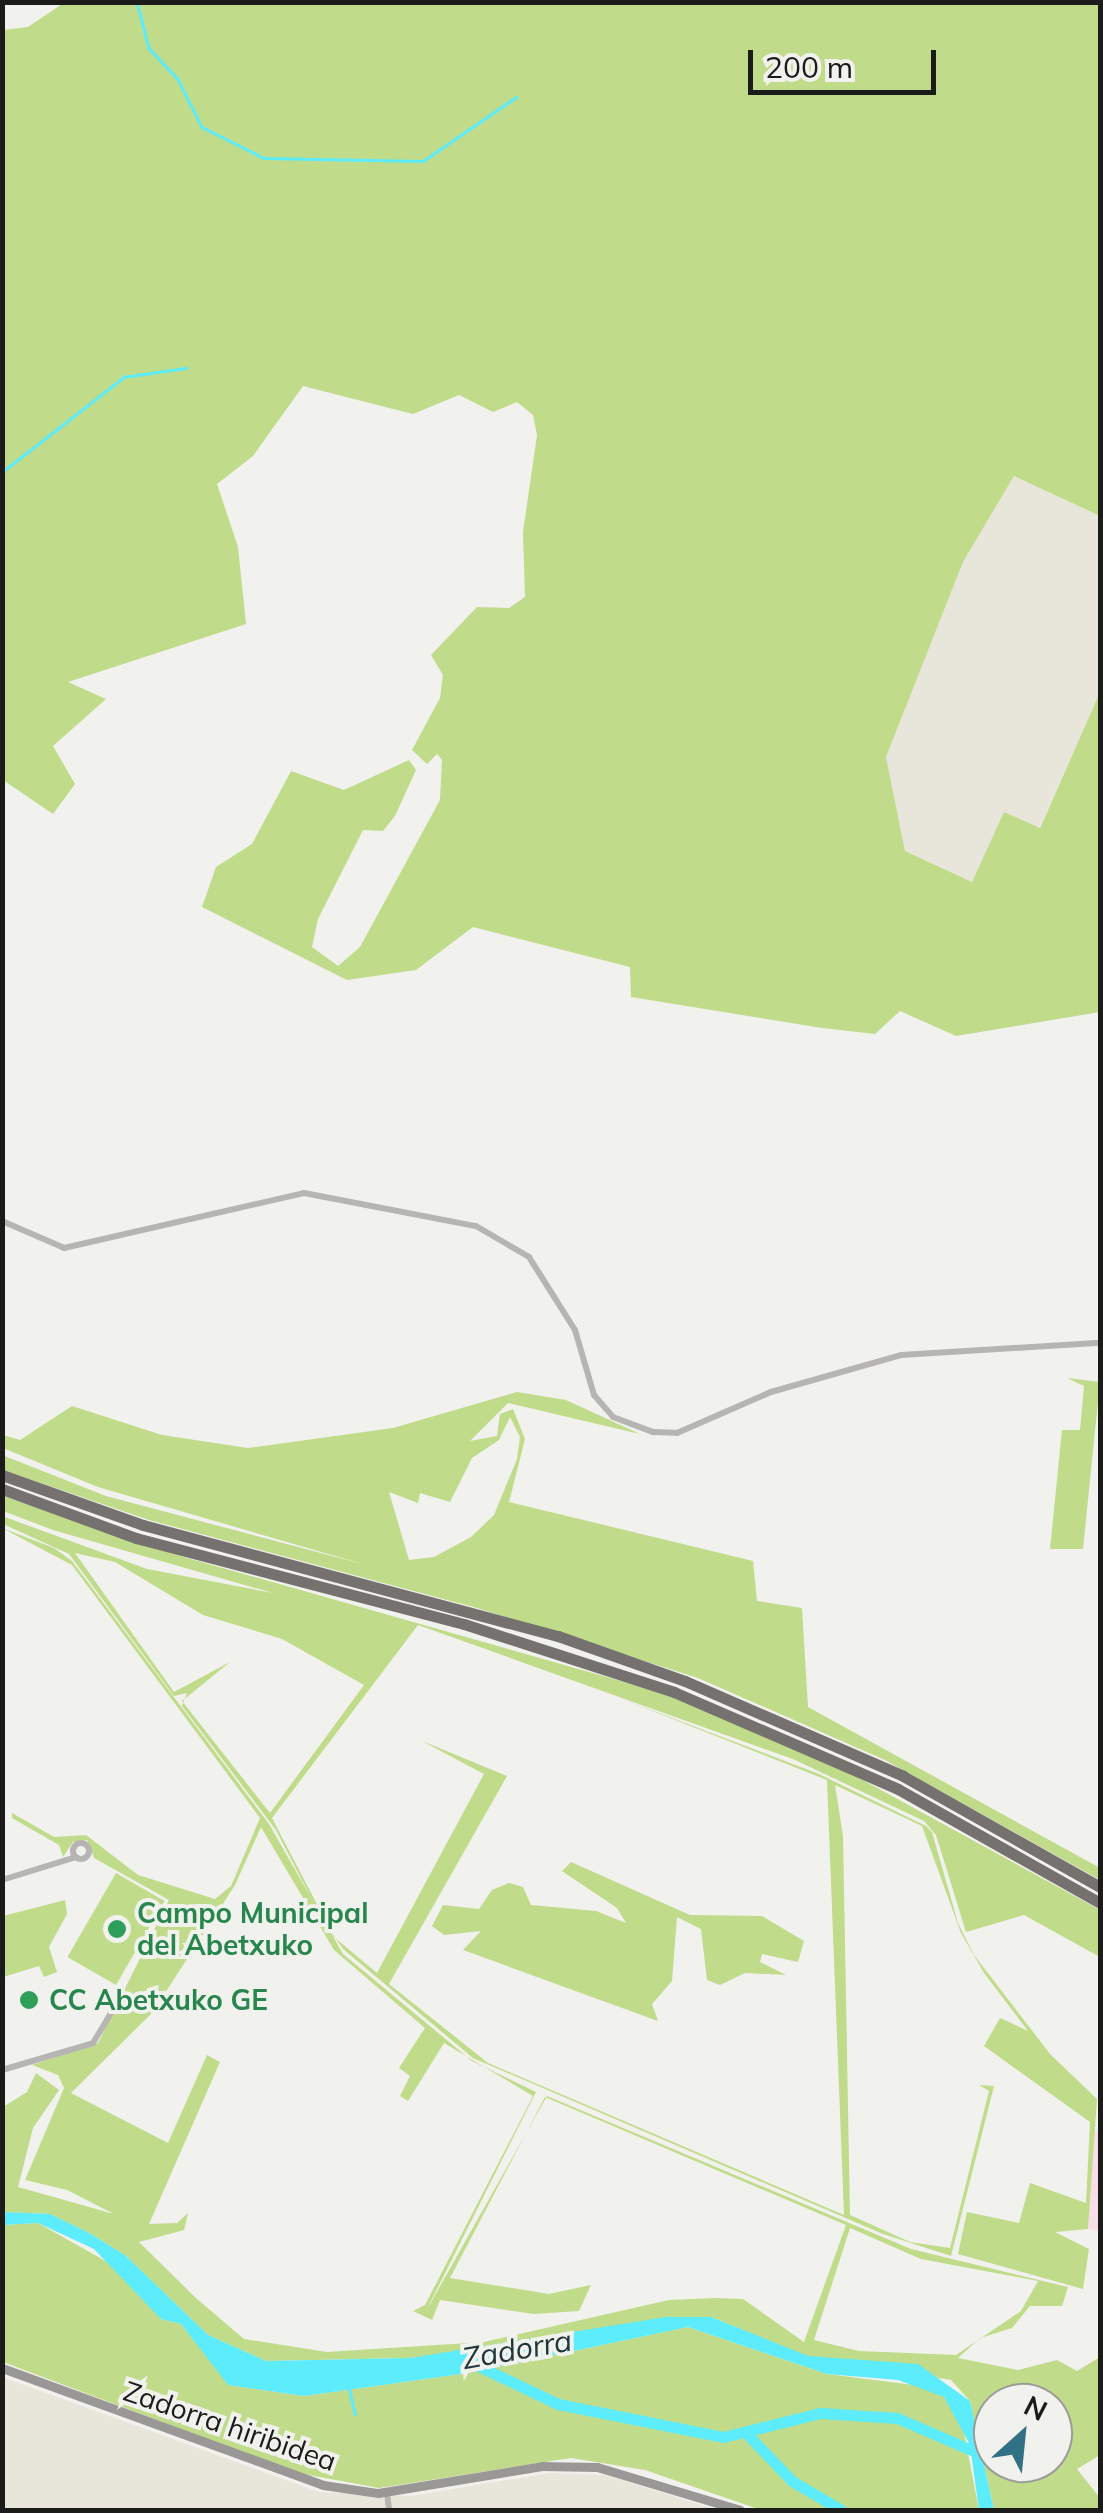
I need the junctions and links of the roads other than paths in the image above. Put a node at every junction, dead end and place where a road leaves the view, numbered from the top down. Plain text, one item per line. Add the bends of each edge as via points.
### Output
1 (2, 1221) edge
2 (1100, 1343) edge
3 (2, 1476) edge
4 (2, 1489) edge
5 (76, 1857) dead end
6 (2, 1880) edge
7 (1100, 1887) edge
8 (1100, 1903) edge
9 (123, 1993) dead end
10 (2, 2070) edge
11 (2, 2368) edge
12 (387, 2492) junction
13 (389, 2510) edge
14 (740, 2510) edge

1 - 2 street via 64,1248 304,1194 476,1226 529,1258 576,1330 594,1396 613,1417 677,1433 771,1388 914,1353
3 - 7 highway via 143,1525 504,1621 684,1681 903,1776
4 - 8 highway via 136,1538 517,1639 674,1692 898,1789
5 - 6 street
9 - 10 street via 94,2043
11 - 12 main road, Zadorra hiribidea via 296,2478
12 - 13 street
12 - 14 main road, Zadorra hiribidea via 542,2466 596,2467

